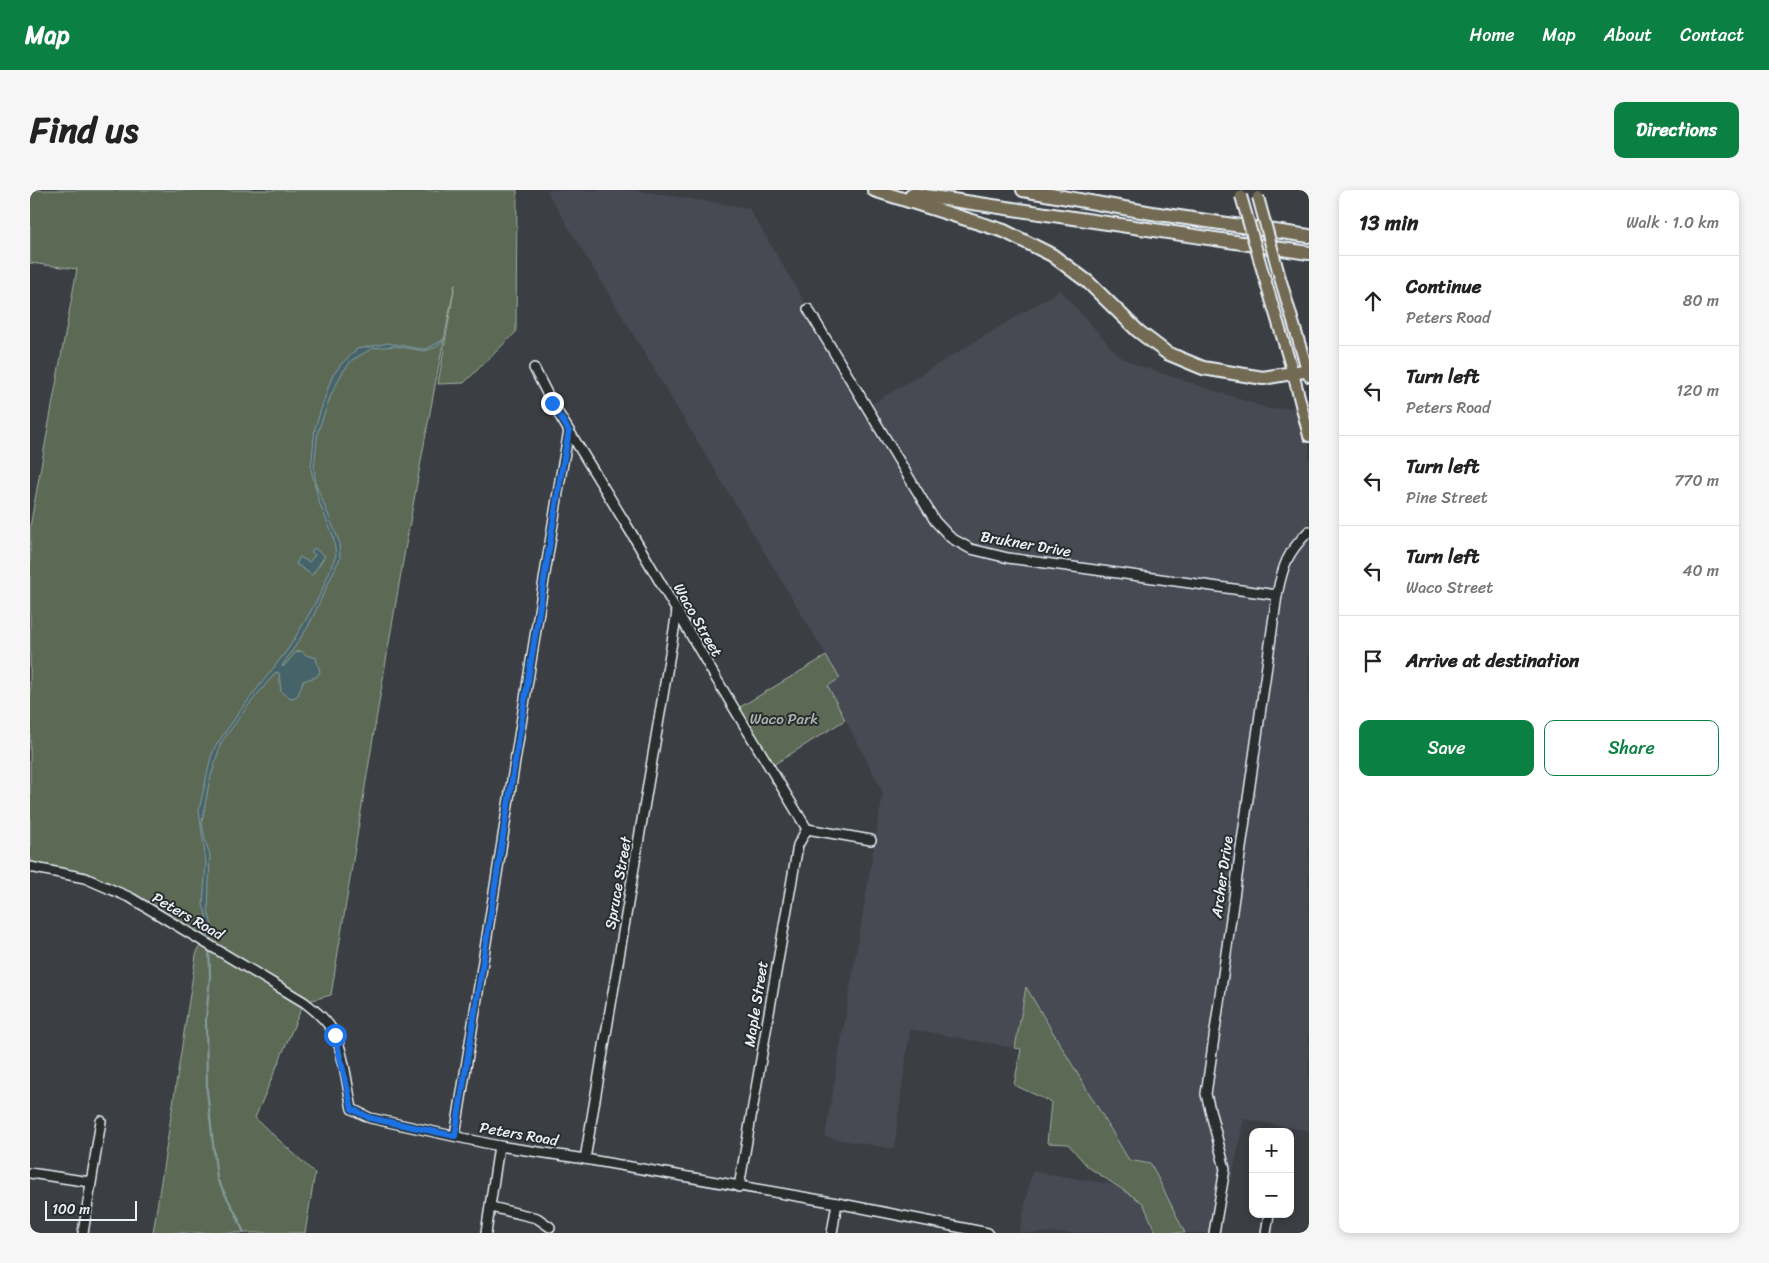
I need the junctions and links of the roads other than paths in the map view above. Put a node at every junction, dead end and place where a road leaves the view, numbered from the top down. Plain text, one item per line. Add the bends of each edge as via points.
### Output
1 (874, 190) edge
2 (885, 190) edge
3 (1023, 190) edge
4 (1241, 193) edge
5 (1257, 193) edge
6 (1309, 236) edge
7 (1309, 254) edge
8 (808, 309) dead end
9 (534, 368) dead end
10 (1308, 372) edge
11 (1293, 373) junction
12 (569, 431) junction
13 (1309, 436) edge
14 (1309, 531) edge
15 (1277, 595) junction
16 (677, 612) junction
17 (807, 829) junction
18 (872, 840) dead end
19 (30, 867) edge
20 (100, 1120) dead end
21 (455, 1136) junction
22 (499, 1146) junction
23 (585, 1159) junction
24 (30, 1173) edge
25 (90, 1182) junction
26 (740, 1187) junction
27 (837, 1203) junction
28 (491, 1207) junction
29 (1268, 1218) edge
30 (550, 1227) dead end
31 (971, 1232) edge
32 (83, 1233) edge
33 (486, 1233) edge
34 (832, 1233) edge
35 (988, 1233) edge
36 (1214, 1233) edge
37 (1266, 1233) edge

1 - 11 highway via 1004,231 1052,255 1088,282 1138,332 1167,353 1203,368 1263,378
2 - 7 highway
3 - 6 highway
4 - 11 main road, bridge
5 - 10 main road, bridge
8 - 15 street, Brukner Drive via 935,521 951,538 971,549 1008,558
9 - 12 street, Waco Street
10 - 11 highway
11 - 13 main road
12 - 16 street, Waco Street
12 - 21 street
14 - 15 street, Archer Drive via 1285,562
15 - 36 street, Archer Drive via 1206,1094 1226,1169
16 - 17 street, Waco Street
16 - 23 street, Spruce Street
17 - 18 street
17 - 26 street, Maple Street via 798,845
19 - 21 street, Peters Road via 85,878 131,898 304,1002 335,1035 352,1109 370,1118
20 - 25 street
21 - 22 street, Peters Road
22 - 23 street, Peters Road
22 - 28 street
23 - 26 street, Peters Road
24 - 25 street
25 - 32 street
26 - 27 street, Peters Road
27 - 31 street, Peters Road
27 - 34 street
28 - 30 street via 538,1218
28 - 33 street
29 - 37 street
31 - 35 street, Peters Road

